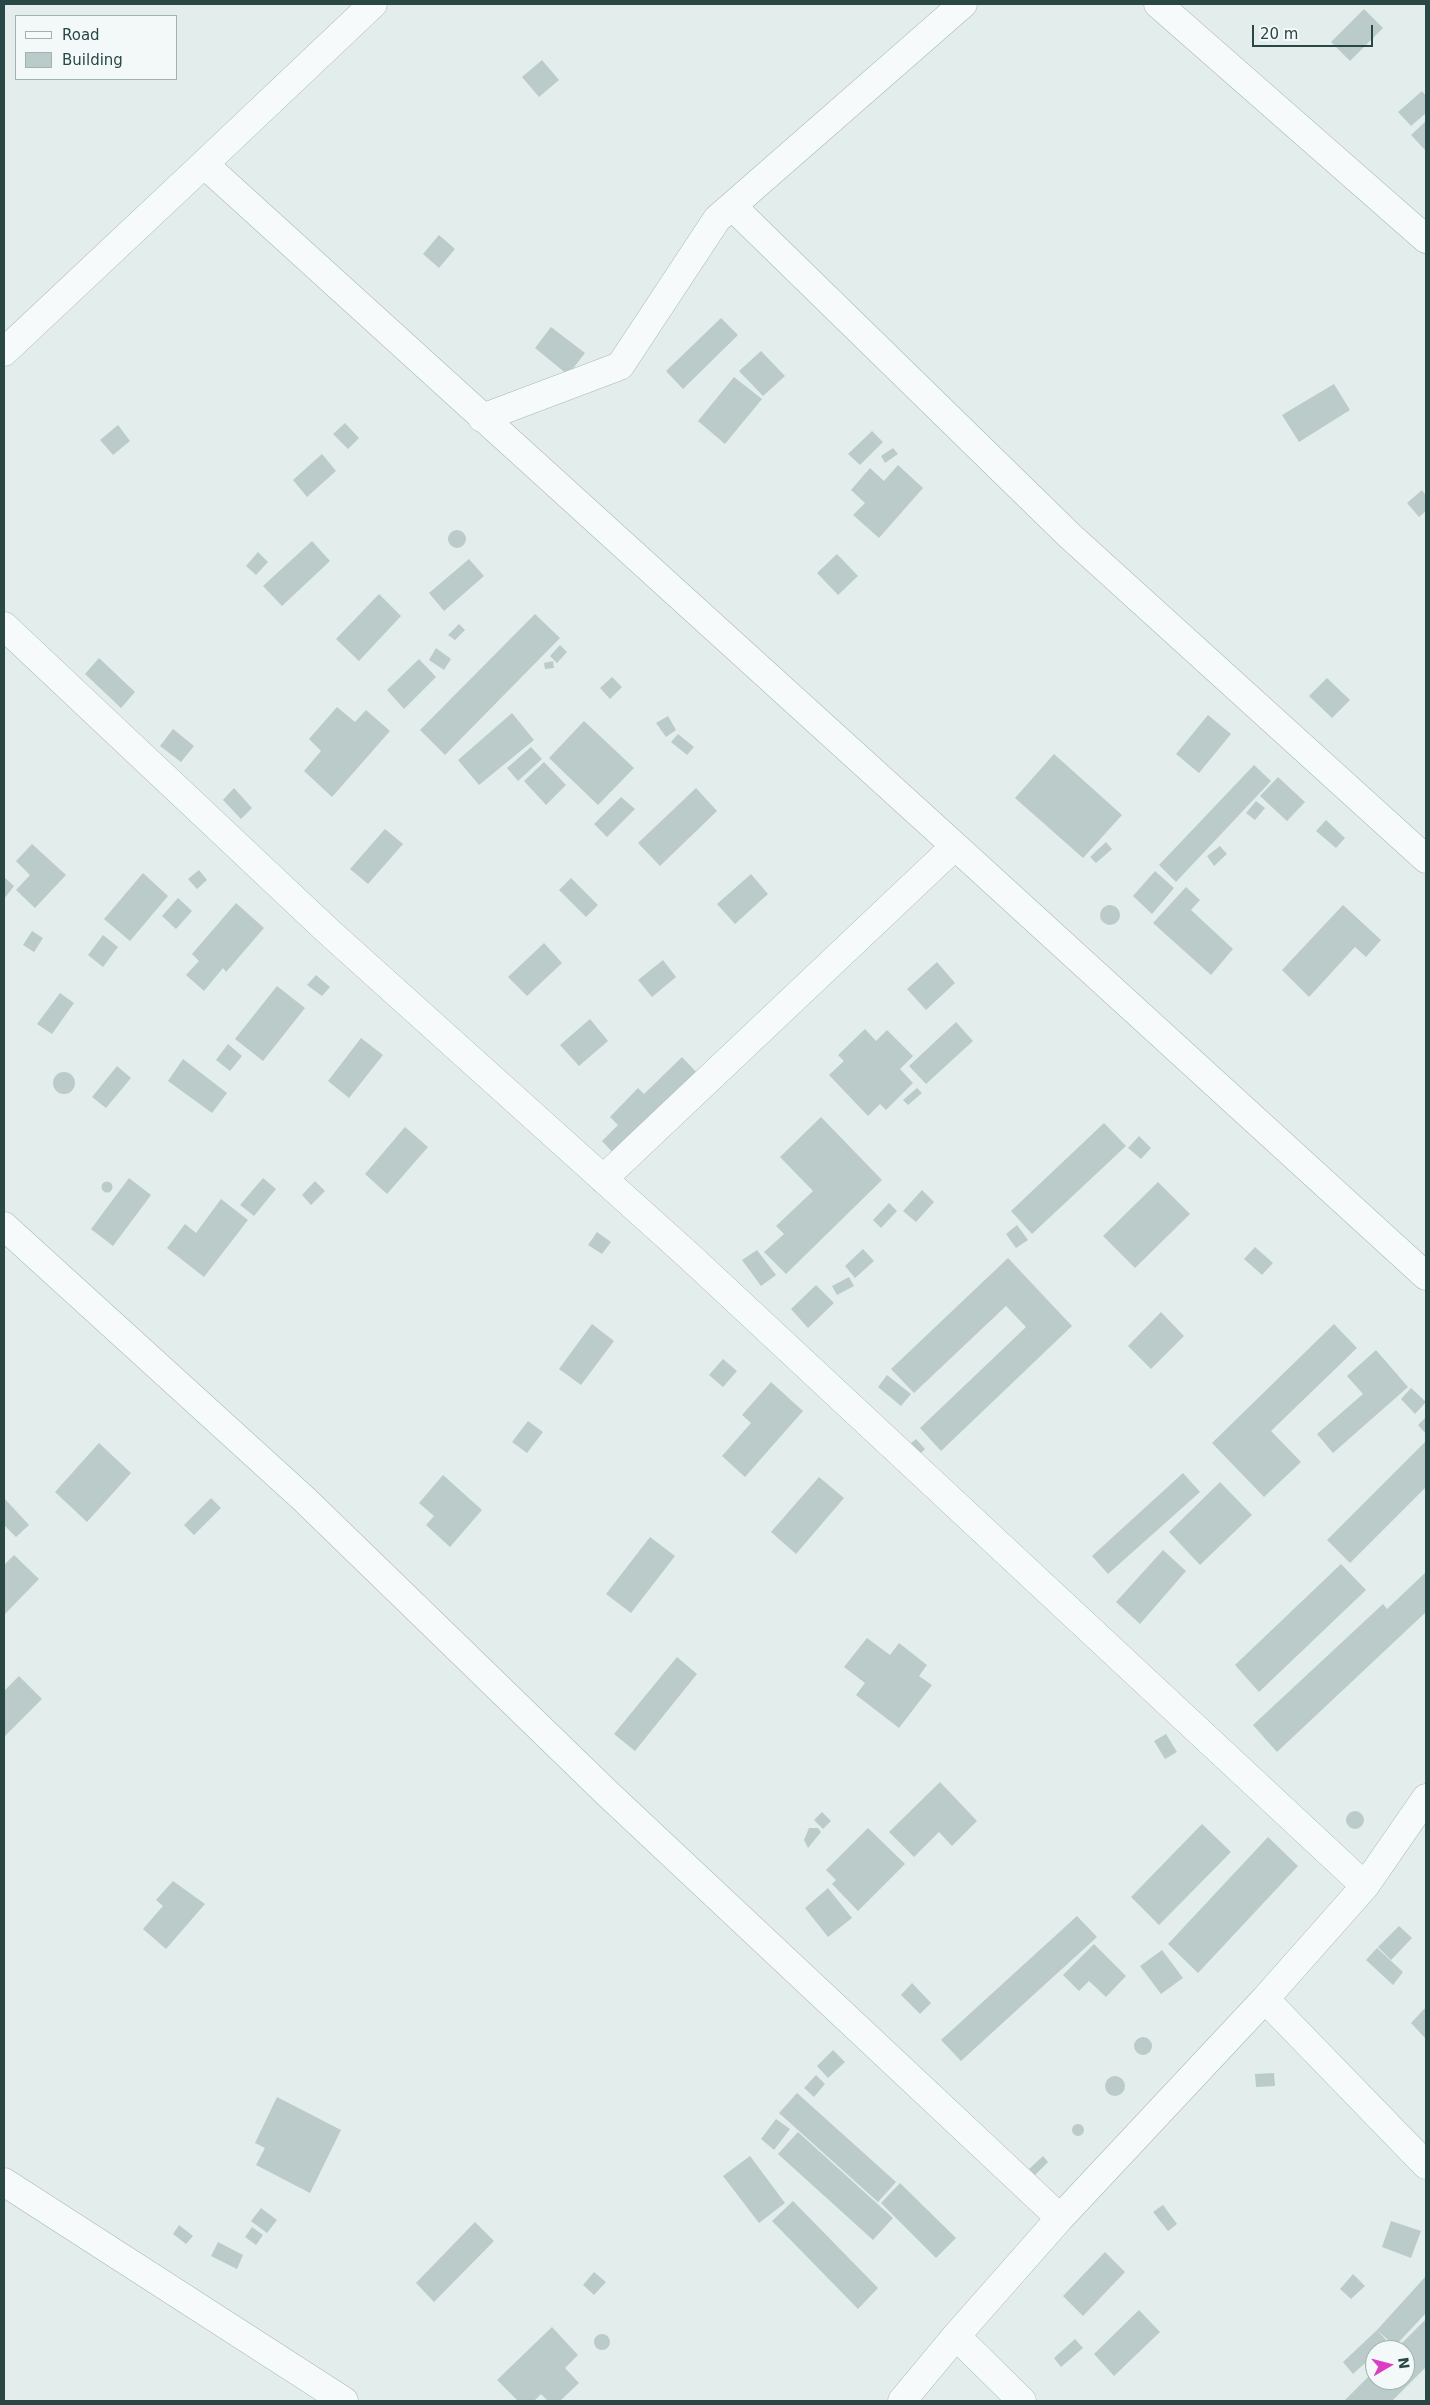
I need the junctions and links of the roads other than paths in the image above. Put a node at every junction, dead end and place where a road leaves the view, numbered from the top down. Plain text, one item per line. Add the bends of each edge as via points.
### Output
1 (373, 4) edge
2 (963, 4) edge
3 (1158, 4) edge
4 (204, 164) junction
5 (732, 206) junction
6 (1426, 239) edge
7 (4, 352) edge
8 (482, 418) junction
9 (4, 626) edge
10 (955, 846) junction
11 (1426, 859) edge
12 (604, 1179) junction
13 (4, 1226) edge
14 (1426, 1276) edge
15 (1426, 1798) edge
16 (1365, 1886) junction
17 (1265, 1998) junction
18 (1426, 2165) edge
19 (4, 2182) edge
20 (1060, 2218) junction
21 (956, 2336) junction
22 (344, 2401) edge
23 (902, 2401) edge
24 (1022, 2401) edge

1 - 4 street
2 - 5 street
3 - 6 street
4 - 7 street
4 - 8 street
5 - 8 street via 717,219 620,366
5 - 11 street via 1070,536
8 - 10 street
9 - 12 street via 329,932
10 - 12 street
10 - 14 street
12 - 16 street
13 - 20 street via 304,1499 608,1794
15 - 16 street
16 - 17 street
17 - 18 street
17 - 20 street
19 - 22 street
20 - 21 street
21 - 23 street
21 - 24 street

